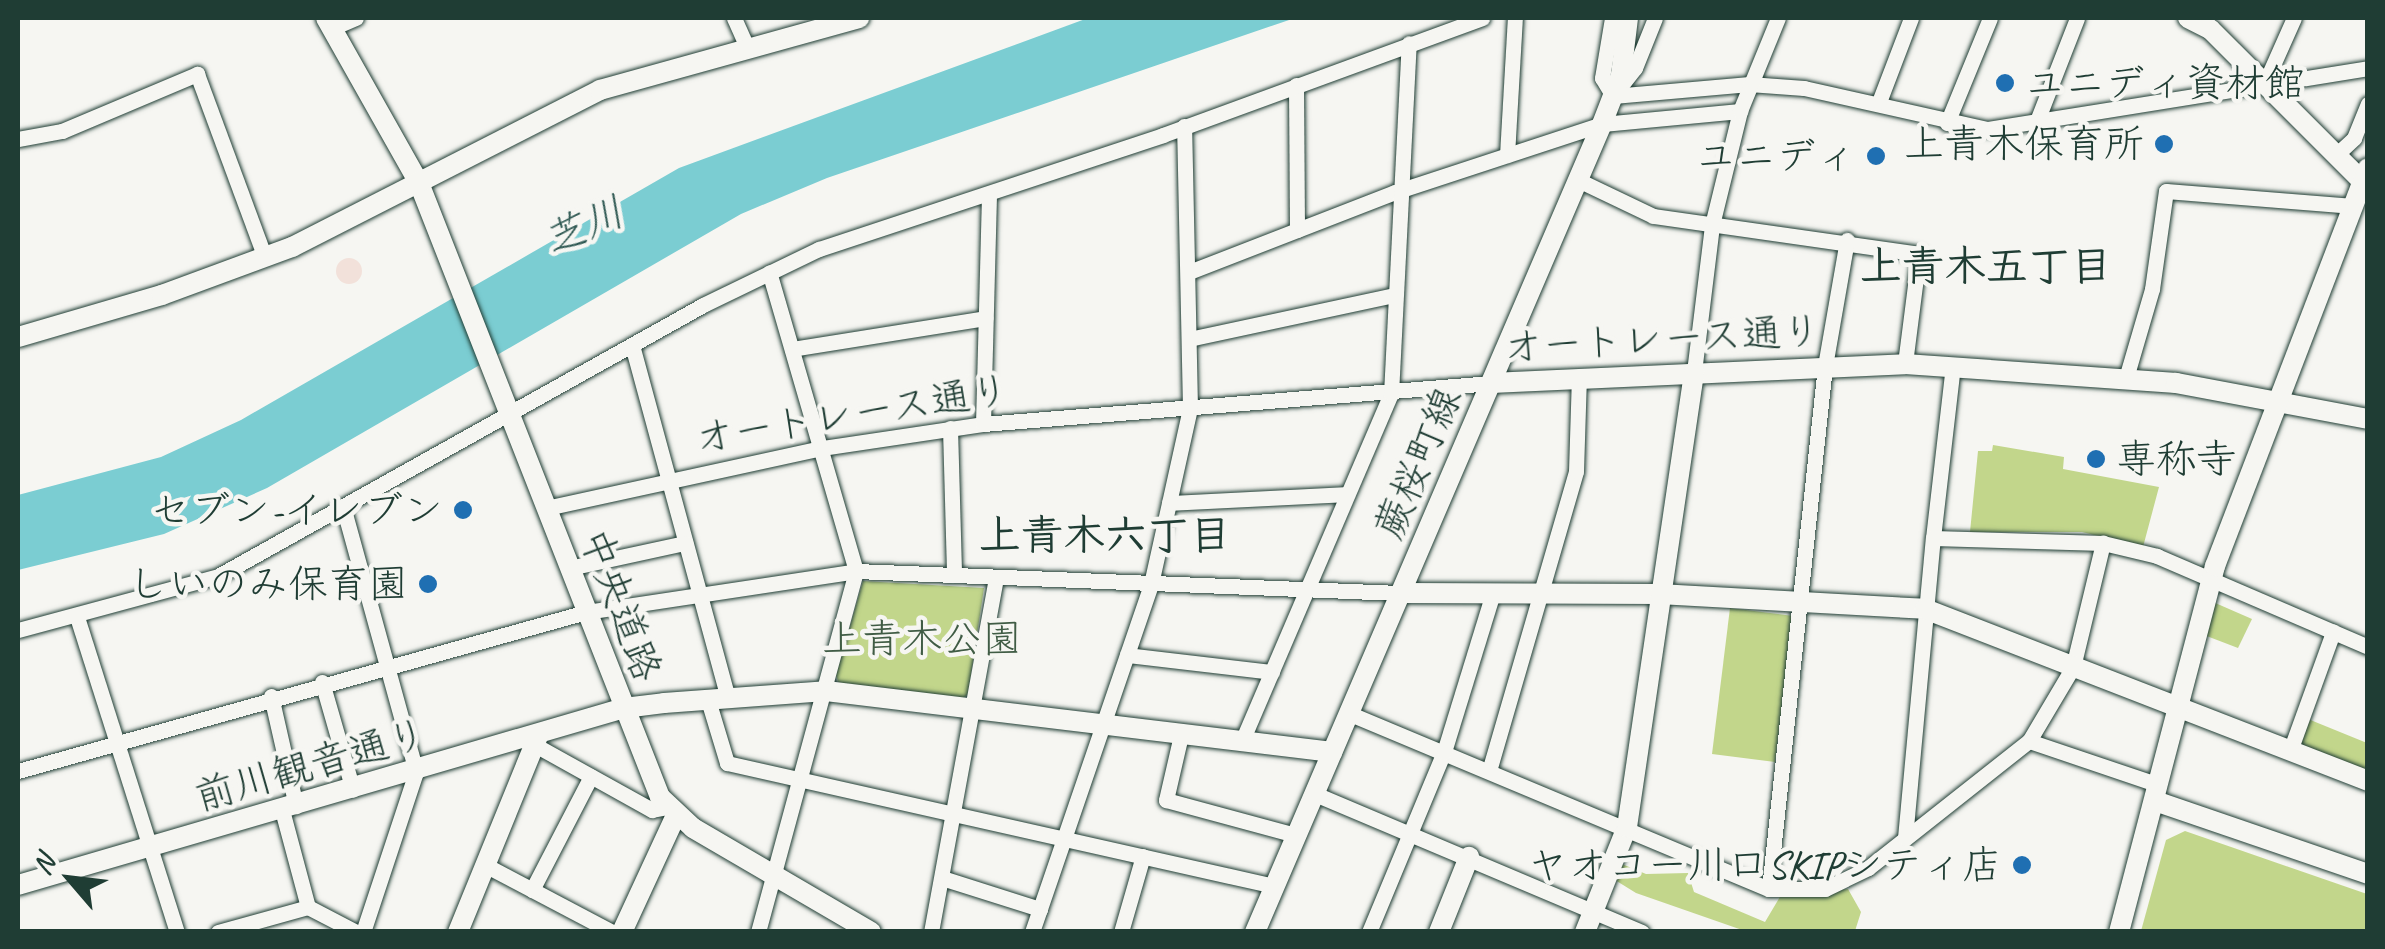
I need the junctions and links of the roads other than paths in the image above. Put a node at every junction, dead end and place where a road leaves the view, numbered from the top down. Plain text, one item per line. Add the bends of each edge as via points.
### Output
1 (356, 18) edge
2 (734, 18) edge
3 (860, 18) edge
4 (1482, 18) edge
5 (1515, 18) edge
6 (1612, 18) edge
7 (1628, 18) edge
8 (1655, 18) edge
9 (1778, 18) edge
10 (1911, 18) edge
11 (1990, 18) edge
12 (2077, 18) edge
13 (2188, 18) edge
14 (2294, 18) edge
15 (329, 23) edge
16 (1409, 43) junction
17 (748, 49) junction
18 (2368, 68) edge
19 (2265, 83) junction
20 (1750, 84) junction
21 (1296, 85) junction
22 (1613, 96) junction
23 (1878, 102) junction
24 (2368, 104) edge
25 (1740, 111) junction
26 (1947, 123) junction
27 (1602, 124) junction
28 (1184, 126) junction
29 (2035, 126) junction
30 (18, 139) edge
31 (1507, 155) junction
32 (2336, 155) junction
33 (2366, 179) edge
34 (1578, 180) junction
35 (1400, 190) junction
36 (423, 192) junction
37 (989, 194) junction
38 (2353, 206) junction
39 (1712, 225) junction
40 (1296, 230) junction
41 (1847, 240) junction
42 (266, 258) junction
43 (768, 272) junction
44 (1189, 272) junction
45 (1396, 295) junction
46 (986, 318) junction
47 (18, 337) edge
48 (1189, 339) junction
49 (632, 345) junction
50 (792, 348) junction
51 (1905, 364) junction
52 (1826, 366) junction
53 (1952, 366) junction
54 (1694, 372) junction
55 (1580, 378) junction
56 (2126, 378) junction
57 (1491, 383) junction
58 (1391, 394) junction
59 (2279, 402) junction
60 (506, 406) junction
61 (1190, 408) junction
62 (2368, 419) edge
63 (983, 424) junction
64 (950, 428) junction
65 (822, 448) junction
66 (666, 482) junction
67 (1346, 494) junction
68 (1169, 503) junction
69 (546, 508) junction
70 (344, 510) junction
71 (1933, 538) junction
72 (685, 543) junction
73 (2103, 543) junction
74 (569, 568) junction
75 (856, 571) junction
76 (954, 576) junction
77 (996, 578) junction
78 (2210, 580) junction
79 (1151, 584) junction
80 (1307, 590) junction
81 (1400, 593) junction
82 (1492, 593) junction
83 (1660, 594) junction
84 (700, 595) junction
85 (1542, 595) junction
86 (1800, 602) junction
87 (1925, 608) junction
88 (586, 612) junction
89 (77, 617) junction
90 (18, 630) edge
91 (2333, 632) junction
92 (2368, 646) edge
93 (1127, 655) junction
94 (389, 664) junction
95 (2073, 667) junction
96 (1272, 672) junction
97 (322, 682) junction
98 (826, 691) junction
99 (271, 696) junction
100 (718, 699) junction
101 (624, 708) junction
102 (2177, 708) junction
103 (971, 710) junction
104 (1348, 713) junction
105 (1104, 726) junction
106 (1182, 735) junction
107 (117, 738) junction
108 (537, 739) junction
109 (2029, 740) junction
110 (1242, 741) junction
111 (2290, 751) junction
112 (1332, 752) junction
113 (1444, 752) junction
114 (1489, 770) junction
115 (18, 771) edge
116 (416, 772) junction
117 (591, 776) junction
118 (802, 778) junction
119 (2368, 781) edge
120 (354, 790) junction
121 (2158, 793) junction
122 (1315, 794) junction
123 (289, 808) junction
124 (672, 811) junction
125 (954, 813) junction
126 (1627, 827) junction
127 (1410, 834) junction
128 (1296, 835) junction
129 (1064, 838) junction
130 (1905, 838) junction
131 (152, 848) junction
132 (1143, 856) junction
133 (1468, 857) junction
134 (485, 864) junction
135 (2368, 874) edge
136 (774, 877) junction
137 (942, 878) junction
138 (18, 886) edge
139 (1274, 886) junction
140 (1770, 889) junction
141 (532, 890) junction
142 (308, 907) junction
143 (1040, 908) junction
144 (1593, 911) junction
145 (862, 929) edge
146 (178, 932) edge
147 (218, 932) edge
148 (360, 932) edge
149 (458, 932) edge
150 (612, 932) edge
151 (622, 932) edge
152 (758, 932) edge
153 (931, 932) edge
154 (1032, 932) edge
155 (1122, 932) edge
156 (1255, 932) edge
157 (1369, 932) edge
158 (1438, 932) edge
159 (1585, 932) edge
160 (1642, 932) edge
161 (2119, 932) edge

1 - 15 street
2 - 17 street
3 - 17 street
4 - 16 street
5 - 31 street
6 - 22 street via 1602,78
7 - 22 street, 蕨桜町線
8 - 22 street via 1635,68
9 - 20 street
10 - 23 street
11 - 26 street
12 - 29 street
13 - 19 street via 2210,29
14 - 19 street
15 - 36 street, 中央道路
16 - 21 street
16 - 35 street
17 - 36 street via 600,90
18 - 19 street
19 - 29 street via 2133,102
19 - 32 street
20 - 22 street
20 - 23 street
20 - 25 street
21 - 28 street
21 - 40 street
22 - 27 street, 蕨桜町線
23 - 26 street
24 - 32 street via 2354,138
25 - 27 street
25 - 39 street
26 - 29 street via 1988,130
27 - 31 street
27 - 34 street, 蕨桜町線
28 - 37 street
28 - 44 street
30 - 42 street via 62,131 197,74
31 - 35 street
32 - 33 street
33 - 38 street
34 - 39 street via 1654,216
34 - 57 street, 蕨桜町線
35 - 40 street
35 - 45 street
36 - 42 street
36 - 60 street, 中央道路
37 - 43 street
37 - 46 street
38 - 56 street via 2166,191 2152,289
38 - 59 street
39 - 41 street
39 - 54 street
40 - 44 street
41 - 51 street via 1919,254
41 - 52 street
42 - 47 street
43 - 49 street
43 - 50 street
44 - 48 street
45 - 48 street
45 - 58 street
46 - 50 street
46 - 63 street
48 - 61 street
49 - 60 street
49 - 66 street
50 - 65 street
51 - 52 street, オートレース通り
51 - 53 street, オートレース通り
52 - 54 street, オートレース通り
52 - 86 street
53 - 56 street, オートレース通り
53 - 71 street
54 - 55 street, オートレース通り
54 - 83 street
55 - 57 street, オートレース通り
55 - 85 street via 1576,471
56 - 59 street, オートレース通り
57 - 58 street, オートレース通り
57 - 81 street, 蕨桜町線
58 - 61 street, オートレース通り
58 - 67 street
59 - 62 street, オートレース通り
59 - 78 street
60 - 69 street, 中央道路
60 - 70 street
61 - 63 street, オートレース通り
61 - 68 street
63 - 64 street, オートレース通り
64 - 65 street, オートレース通り
64 - 76 street
65 - 66 street, オートレース通り
65 - 75 street
66 - 69 street, オートレース通り
66 - 72 street
67 - 68 street
67 - 80 street
68 - 79 street
69 - 74 street, 中央道路
70 - 89 street via 218,576
70 - 94 street
71 - 73 street
71 - 87 street
72 - 74 street
72 - 84 street
73 - 78 street
73 - 95 street
74 - 88 street, 中央道路
75 - 76 street
75 - 84 street
75 - 98 street
76 - 77 street
77 - 79 street
77 - 103 street
78 - 91 street
78 - 102 street
79 - 80 street
79 - 93 street
80 - 81 street
80 - 96 street
81 - 82 street
81 - 104 street, 蕨桜町線
82 - 85 street
82 - 113 street
83 - 85 street
83 - 86 street
83 - 126 street
84 - 88 street
84 - 100 street
85 - 114 street
86 - 87 street
86 - 140 street
87 - 95 street
87 - 130 street
88 - 94 street
88 - 101 street, 中央道路
89 - 90 street
89 - 107 street
91 - 92 street
91 - 111 street
93 - 96 street
93 - 105 street
94 - 97 street
94 - 116 street
95 - 102 street
95 - 109 street
96 - 110 street
97 - 99 street
97 - 120 street
98 - 100 street, 前川観音通り
98 - 103 street, 前川観音通り
98 - 118 street
99 - 107 street
99 - 123 street
100 - 101 street, 前川観音通り
100 - 118 street via 727,763
101 - 108 street, 前川観音通り
101 - 124 street, 中央道路
102 - 111 street
102 - 121 street
103 - 105 street, 前川観音通り
103 - 125 street
104 - 112 street, 蕨桜町線
104 - 113 street
105 - 106 street, 前川観音通り
105 - 129 street
106 - 110 street, 前川観音通り
106 - 128 street via 1166,800
107 - 115 street
107 - 131 street
108 - 116 street, 前川観音通り
108 - 117 street
108 - 134 street
109 - 121 street
109 - 130 street
110 - 112 street, 前川観音通り
111 - 119 street
112 - 122 street, 蕨桜町線
113 - 114 street
113 - 127 street
114 - 126 street
116 - 120 street, 前川観音通り
116 - 148 street
117 - 124 street via 652,810
117 - 141 street
118 - 125 street
118 - 136 street
120 - 123 street, 前川観音通り
121 - 135 street
121 - 161 street
122 - 127 street
122 - 128 street, 蕨桜町線
123 - 131 street, 前川観音通り
123 - 142 street
124 - 136 street
124 - 151 street
125 - 129 street
125 - 137 street
126 - 140 street
126 - 144 street
127 - 133 street
127 - 157 street
128 - 139 street, 蕨桜町線
129 - 132 street
129 - 143 street
130 - 140 street via 1848,881 1824,889
131 - 138 street, 前川観音通り
131 - 146 street
132 - 139 street
132 - 155 street
133 - 144 street
133 - 158 street
134 - 141 street
134 - 149 street
136 - 145 street
136 - 152 street
137 - 143 street
137 - 153 street
139 - 156 street, 蕨桜町線
141 - 150 street
142 - 147 street
142 - 148 street
143 - 154 street
144 - 159 street
144 - 160 street

